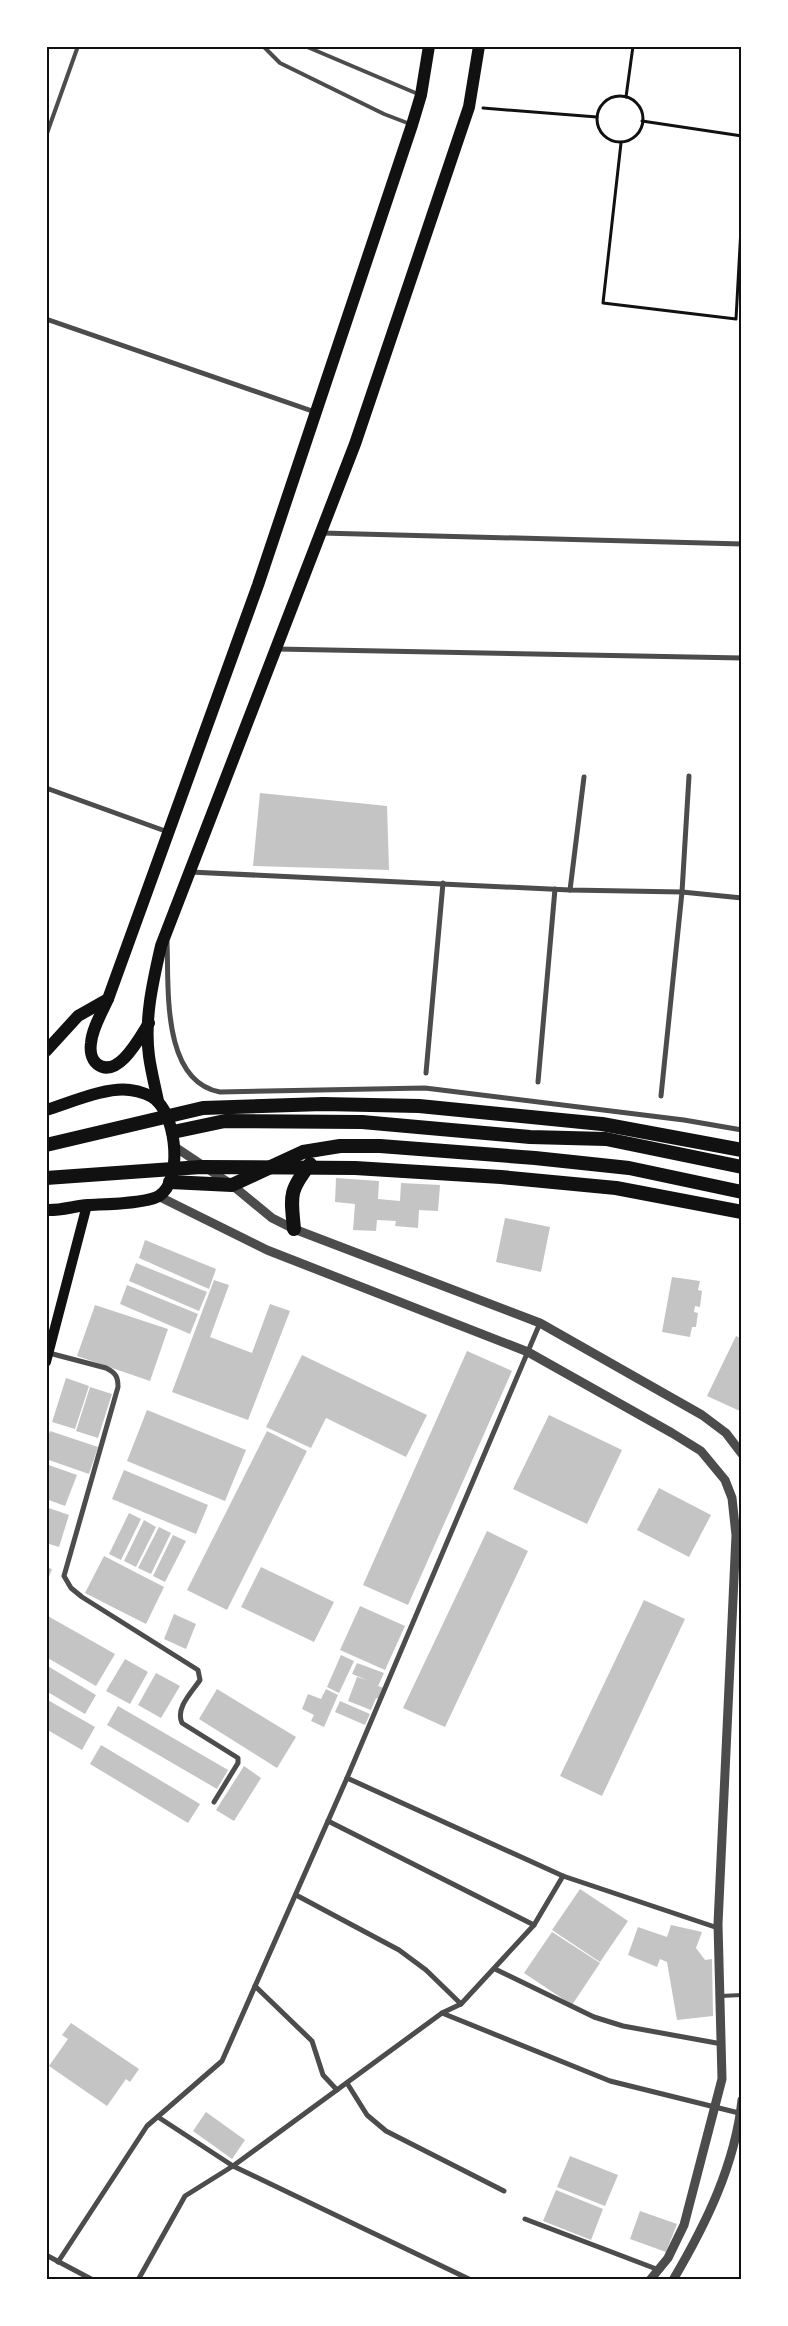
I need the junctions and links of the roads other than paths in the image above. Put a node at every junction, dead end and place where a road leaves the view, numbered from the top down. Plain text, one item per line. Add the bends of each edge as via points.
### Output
1 (78, 46) edge
2 (263, 46) edge
3 (305, 46) edge
4 (429, 46) edge
5 (479, 46) edge
6 (421, 95) junction
7 (412, 125) junction
8 (46, 136) edge
9 (46, 319) edge
10 (316, 412) junction
11 (320, 533) junction
12 (742, 544) edge
13 (276, 649) junction
14 (742, 658) edge
15 (689, 776) dead end
16 (584, 777) dead end
17 (46, 788) edge
18 (168, 833) junction
19 (190, 872) junction
20 (443, 883) junction
21 (555, 889) junction
22 (570, 890) junction
23 (682, 892) junction
24 (742, 898) edge
25 (166, 934) junction
26 (108, 999) junction
27 (149, 1023) junction
28 (46, 1050) edge
29 (426, 1073) dead end
30 (538, 1082) dead end
31 (661, 1096) dead end
32 (158, 1101) junction
33 (46, 1110) edge
34 (742, 1130) edge
35 (173, 1132) junction
36 (46, 1145) edge
37 (340, 1146) junction
38 (175, 1147) junction
39 (742, 1150) edge
40 (742, 1168) edge
41 (46, 1178) edge
42 (170, 1182) junction
43 (232, 1185) junction
44 (742, 1192) edge
45 (158, 1196) junction
46 (87, 1205) junction
47 (46, 1210) edge
48 (742, 1212) edge
49 (294, 1230) junction
50 (540, 1323) junction
51 (528, 1352) junction
52 (48, 1357) edge
53 (742, 1454) edge
54 (347, 1778) junction
55 (214, 1802) dead end
56 (328, 1821) junction
57 (563, 1876) junction
58 (296, 1895) junction
59 (534, 1925) junction
60 (718, 1928) junction
61 (495, 1969) junction
62 (255, 1986) junction
63 (742, 1995) edge
64 (721, 1996) junction
65 (461, 2004) junction
66 (442, 2013) junction
67 (722, 2044) junction
68 (347, 2083) junction
69 (337, 2090) junction
70 (742, 2100) edge
71 (716, 2108) junction
72 (739, 2113) junction
73 (158, 2117) junction
74 (233, 2166) junction
75 (504, 2191) dead end
76 (525, 2219) dead end
77 (46, 2255) edge
78 (58, 2262) junction
79 (659, 2270) junction
80 (93, 2280) edge
81 (138, 2280) edge
82 (471, 2280) edge
83 (650, 2280) edge
84 (673, 2280) edge

1 - 8 lane
2 - 7 lane via 280,63
3 - 6 lane
4 - 6 main road
5 - 11 main road via 469,107 355,444
6 - 7 main road
7 - 10 main road
9 - 10 street
10 - 18 main road via 258,585
11 - 12 street
11 - 13 main road
13 - 14 street
13 - 19 main road
15 - 23 street
16 - 22 street
17 - 18 street
18 - 26 main road
19 - 20 street
19 - 25 main road
20 - 21 street
20 - 29 street
21 - 22 street
21 - 30 street
22 - 23 street
23 - 24 street
23 - 31 street
25 - 27 main road via 152,986
25 - 34 street via 172,1033 180,1058 194,1080 208,1089 220,1092 425,1088
26 - 27 main road via 91,1041 91,1055 96,1064 113,1068 131,1050
26 - 28 main road via 78,1016
27 - 32 main road via 149,1055
32 - 33 main road via 144,1094 118,1089
32 - 35 main road
35 - 38 main road
35 - 40 highway via 225,1121 362,1122 530,1137 606,1139
36 - 39 highway via 203,1108 322,1104 419,1106 602,1124
37 - 43 highway via 303,1152
37 - 44 highway via 380,1146 629,1168
37 - 49 highway via 319,1154 298,1180 291,1195
38 - 42 main road
38 - 43 street
41 - 48 highway via 201,1167 355,1168 616,1188
42 - 43 highway
42 - 45 main road
43 - 49 street via 272,1218
45 - 46 main road via 120,1204
45 - 51 street via 267,1250
46 - 47 main road
46 - 52 main road
49 - 50 street
50 - 51 street
50 - 53 street via 702,1415 726,1433
51 - 54 street
51 - 60 street via 701,1451 725,1480 732,1498 736,1535
52 - 55 street via 106,1368 118,1378 64,1576 82,1597 198,1670 200,1680 180,1708 179,1717 182,1723 238,1758
54 - 56 street
54 - 57 street
56 - 58 street
56 - 59 street
57 - 59 street
57 - 60 street
58 - 62 street
58 - 65 street via 399,1950 426,1970
59 - 61 street
60 - 64 street
61 - 65 street
61 - 67 street via 594,2017 623,2026
62 - 69 street via 312,2041 323,2075
62 - 73 street via 222,2061
63 - 64 lane
64 - 67 street
65 - 66 street
66 - 68 street
66 - 71 street via 610,2081
67 - 71 street via 722,2079
68 - 69 street
68 - 75 street via 367,2115 386,2131
69 - 74 street
70 - 72 street
71 - 72 street
71 - 79 street via 684,2225
72 - 84 street via 727,2169 703,2230
73 - 74 street
73 - 78 street via 147,2126
74 - 81 street via 185,2196
74 - 82 street
76 - 79 street
77 - 78 street
78 - 80 street
79 - 83 street

